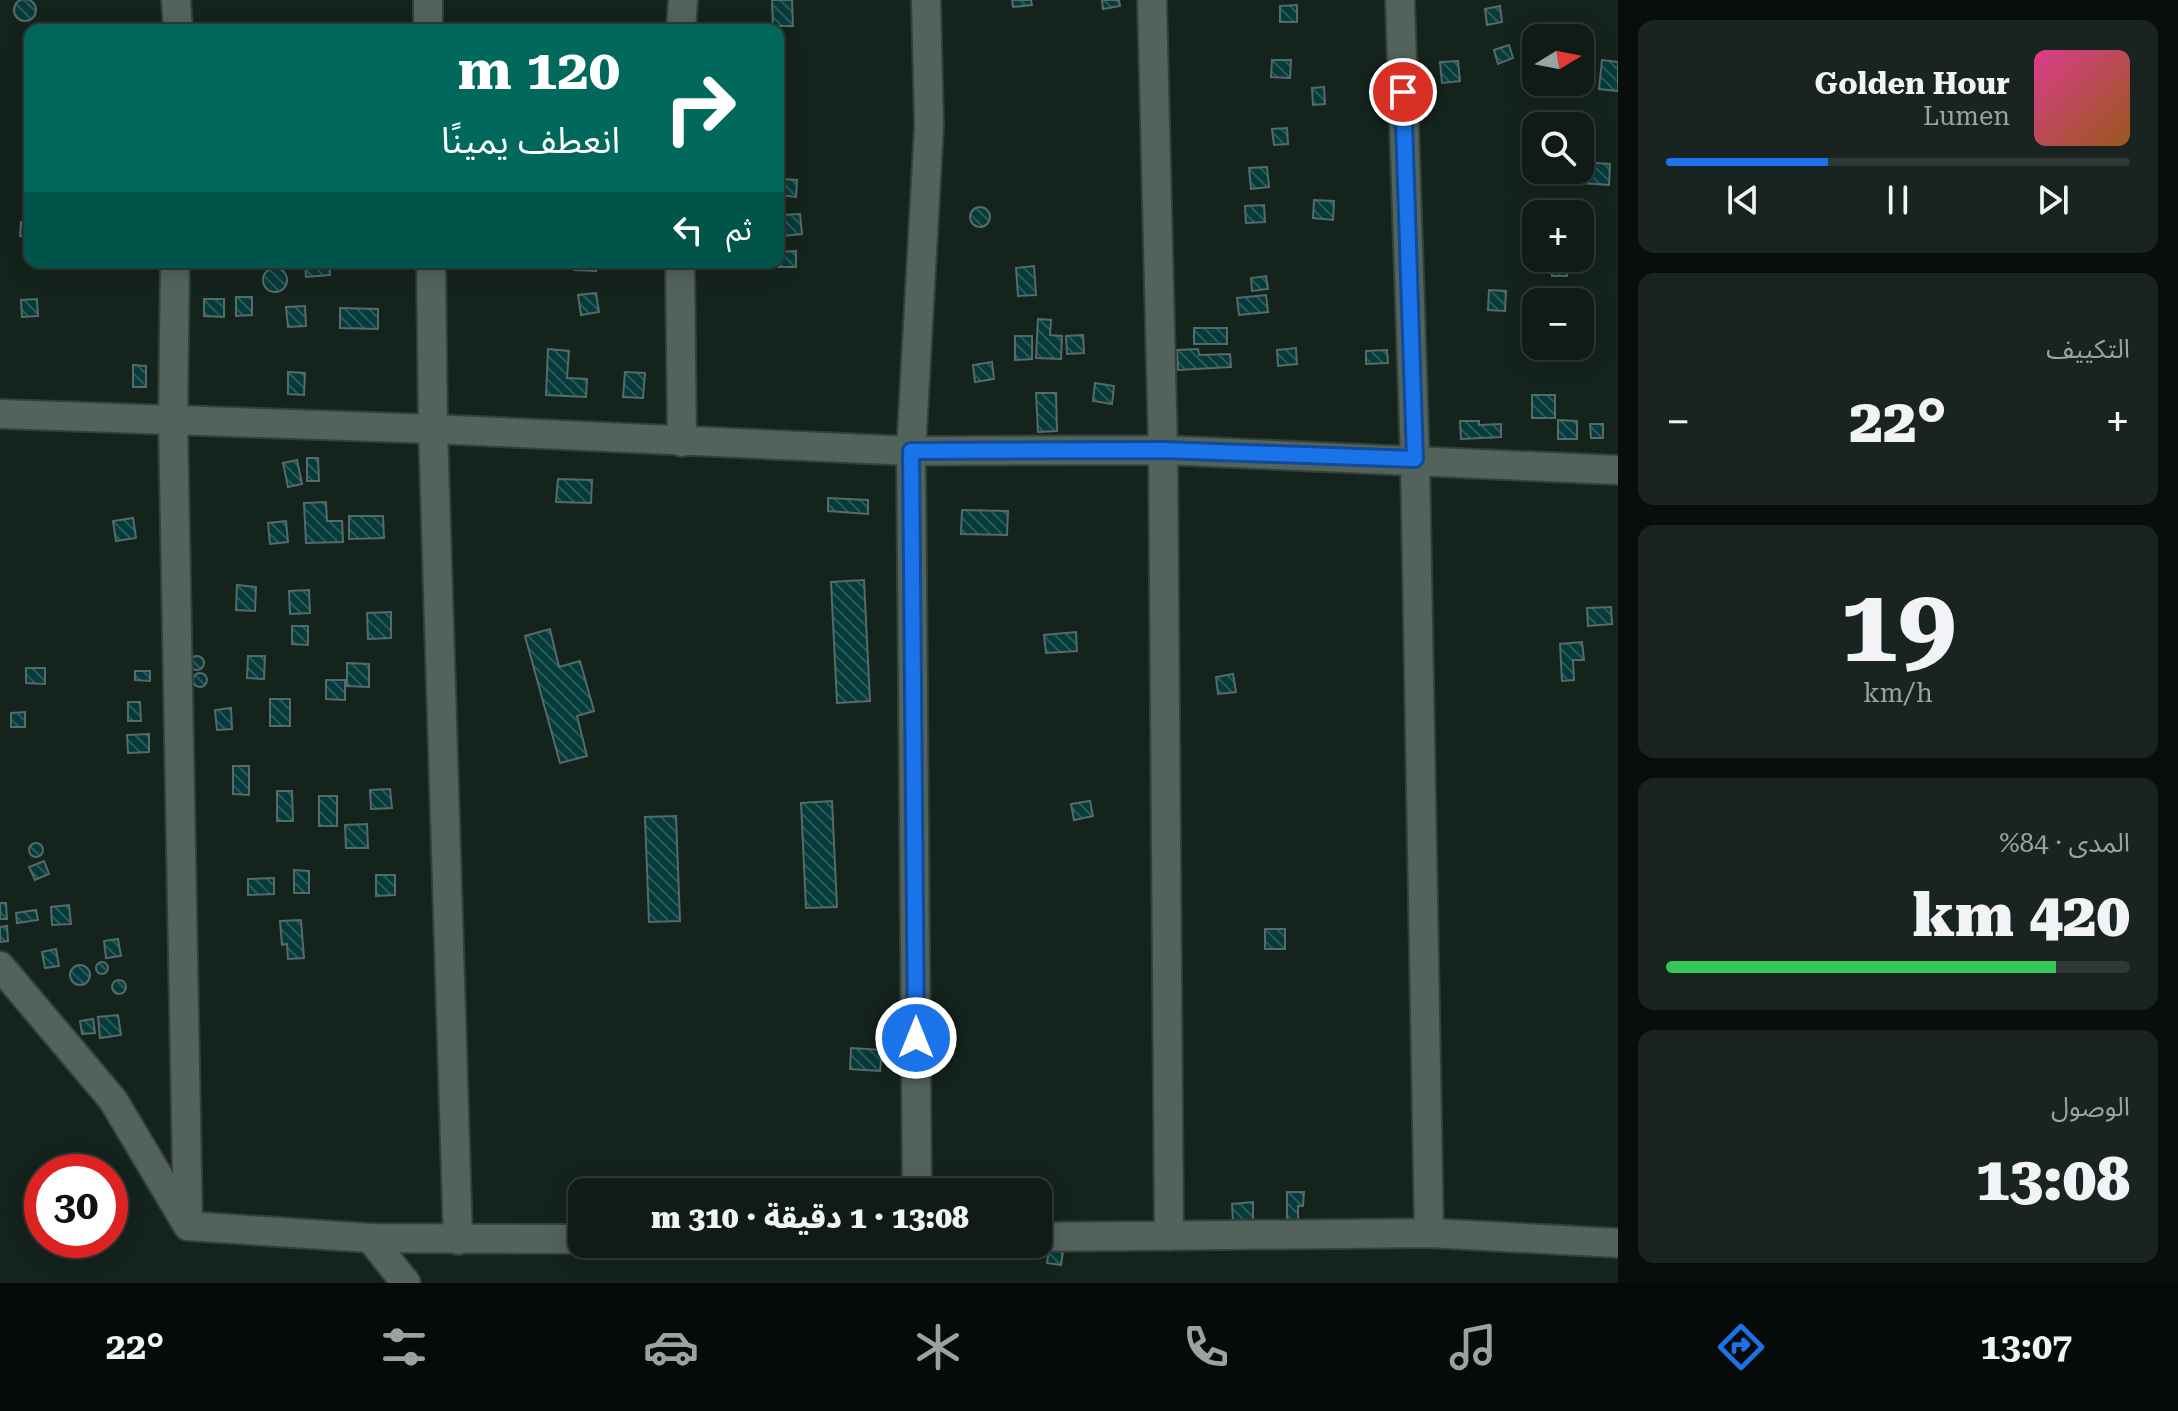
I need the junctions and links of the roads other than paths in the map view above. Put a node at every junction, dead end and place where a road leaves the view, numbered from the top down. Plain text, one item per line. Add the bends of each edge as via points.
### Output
1 (176, 0) edge
2 (428, 0) edge
3 (683, 0) edge
4 (926, 0) edge
5 (1152, 0) edge
6 (1400, 0) edge
7 (178, 24) edge
8 (428, 24) edge
9 (681, 24) edge
10 (175, 268) edge
11 (431, 268) edge
12 (680, 268) edge
13 (0, 414) edge
14 (173, 420) junction
15 (433, 429) junction
16 (682, 442) junction
17 (1163, 450) junction
18 (911, 451) junction
19 (1415, 459) junction
20 (1618, 470) edge
21 (0, 966) edge
22 (917, 1178) edge
23 (188, 1226) junction
24 (1429, 1233) junction
25 (1169, 1236) junction
26 (1052, 1237) edge
27 (370, 1238) junction
28 (568, 1239) edge
29 (458, 1240) junction
30 (1618, 1243) edge
31 (406, 1283) edge

1 - 7 street
2 - 8 street
3 - 9 street
4 - 18 street via 929,126
5 - 17 street
6 - 19 street
10 - 14 street
11 - 15 street
12 - 16 street
13 - 14 street
14 - 15 street
14 - 23 street
15 - 16 street
15 - 29 street
16 - 18 street
17 - 18 street
17 - 19 street
17 - 25 street
18 - 22 street
19 - 20 street
19 - 24 street
21 - 23 street via 113,1100
23 - 27 street
24 - 25 street
24 - 30 street
25 - 26 street
27 - 29 street
27 - 31 street
28 - 29 street

